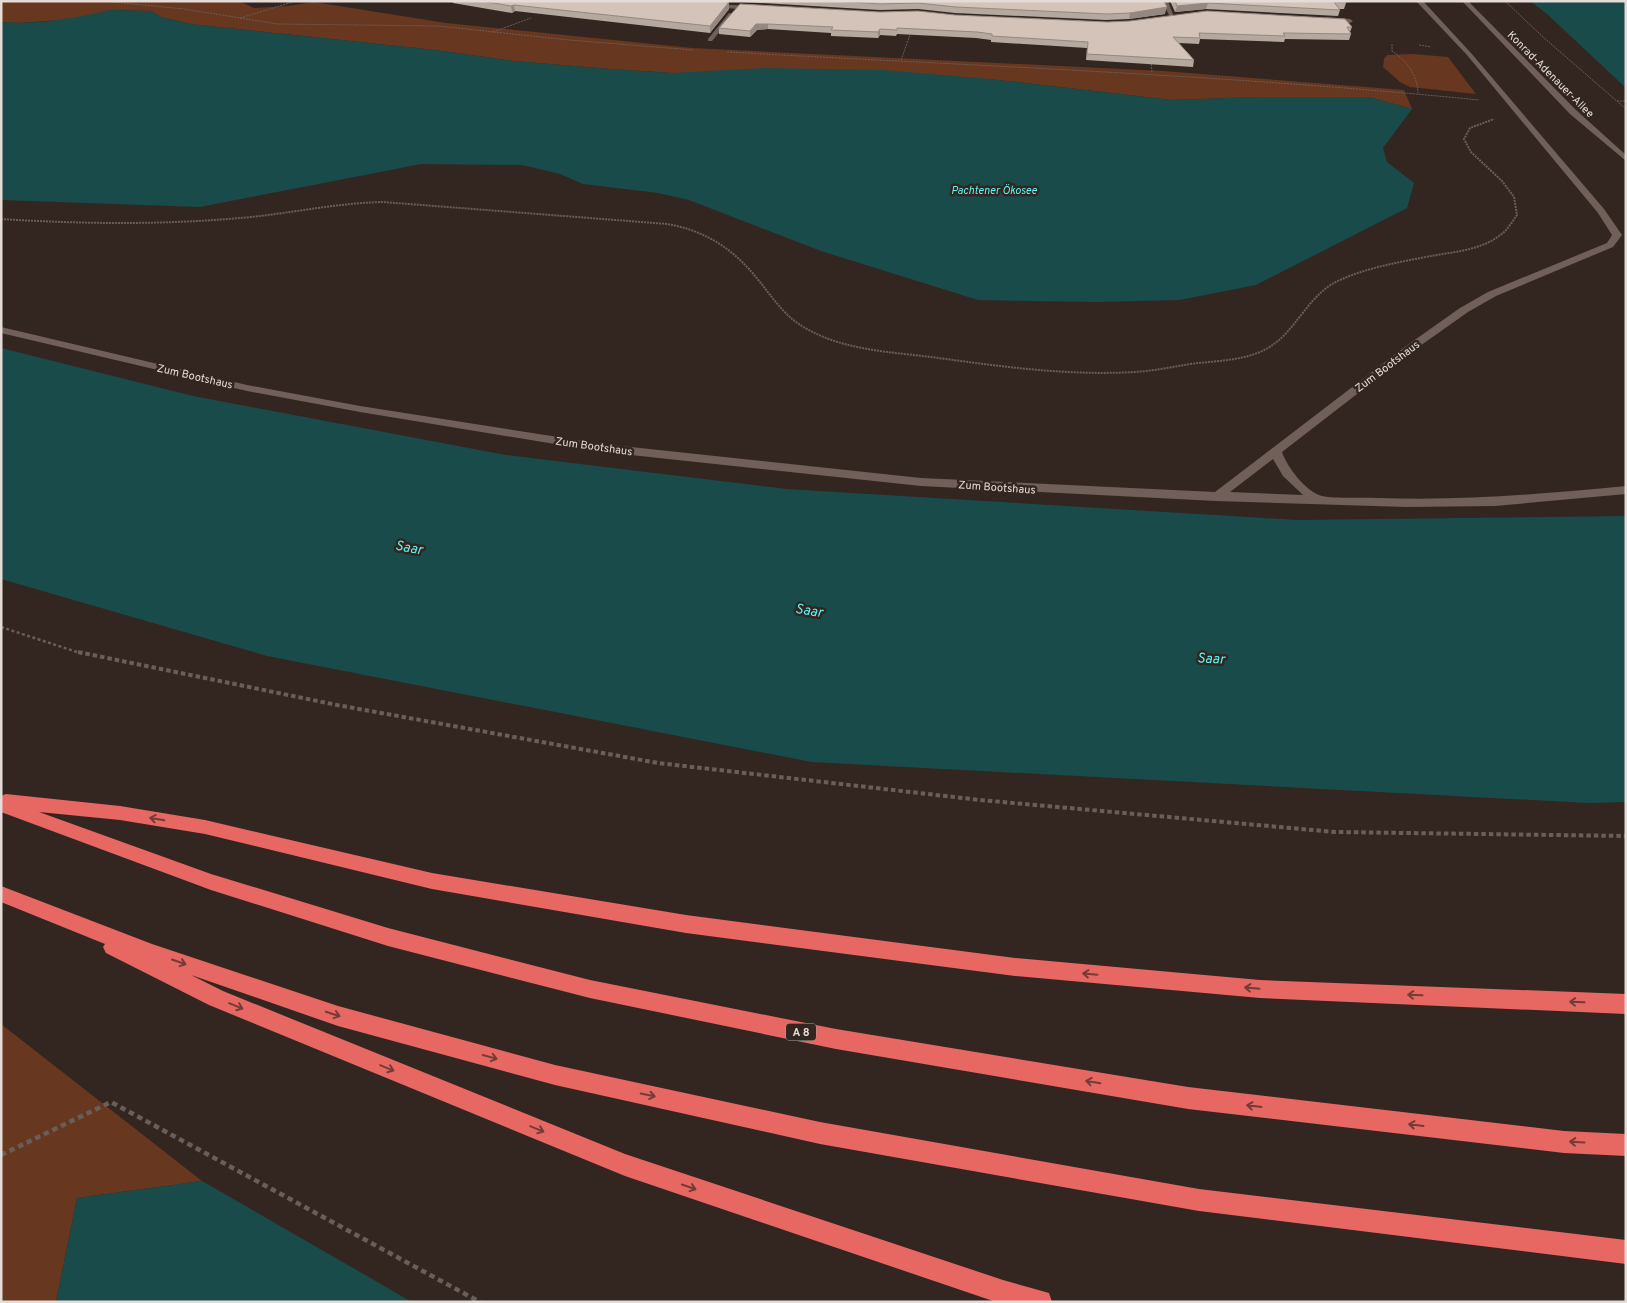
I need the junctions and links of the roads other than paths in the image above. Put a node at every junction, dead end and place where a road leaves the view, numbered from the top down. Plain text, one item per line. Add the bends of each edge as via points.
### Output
1 (741, 1) edge
2 (1165, 1) edge
3 (1419, 1) edge
4 (1465, 1) edge
5 (706, 6) edge
6 (737, 7) junction
7 (766, 9) edge
8 (1180, 15) edge
9 (1172, 16) junction
10 (1165, 18) edge
11 (1322, 19) edge
12 (1350, 21) edge
13 (710, 40) dead end
14 (1626, 159) edge
15 (1, 330) edge
16 (1276, 451) junction
17 (1626, 490) edge
18 (1216, 497) junction
19 (1319, 500) junction
20 (1, 801) edge
21 (1, 805) edge
22 (10, 898) edge
23 (1626, 1004) edge
24 (1626, 1145) edge
25 (1626, 1252) edge
26 (1040, 1302) edge

1 - 6 street
2 - 9 street
3 - 16 street, Zum Bootshaus via 1432,12 1617,235 1610,245 1492,294 1464,310
4 - 14 street, Konrad-Adenauer-Allee via 1573,112
5 - 6 street
6 - 7 street
6 - 13 street
8 - 9 street
9 - 10 street
11 - 12 street
15 - 18 street, Zum Bootshaus via 247,388 603,448 921,482
16 - 18 street, Zum Bootshaus
16 - 19 street via 1278,462 1290,477
17 - 19 street via 1495,502
18 - 19 street
23 -> 20 highway via 1260,989 1015,967 686,924 432,881 205,827 120,813
24 -> 21 highway, A 8 via 1564,1142 1188,1098 836,1039 590,989 388,937 211,882
22 -> 25 highway via 151,953 338,1016 630,1092 820,1133 1199,1200
22 -> 26 highway via 216,998 625,1165

